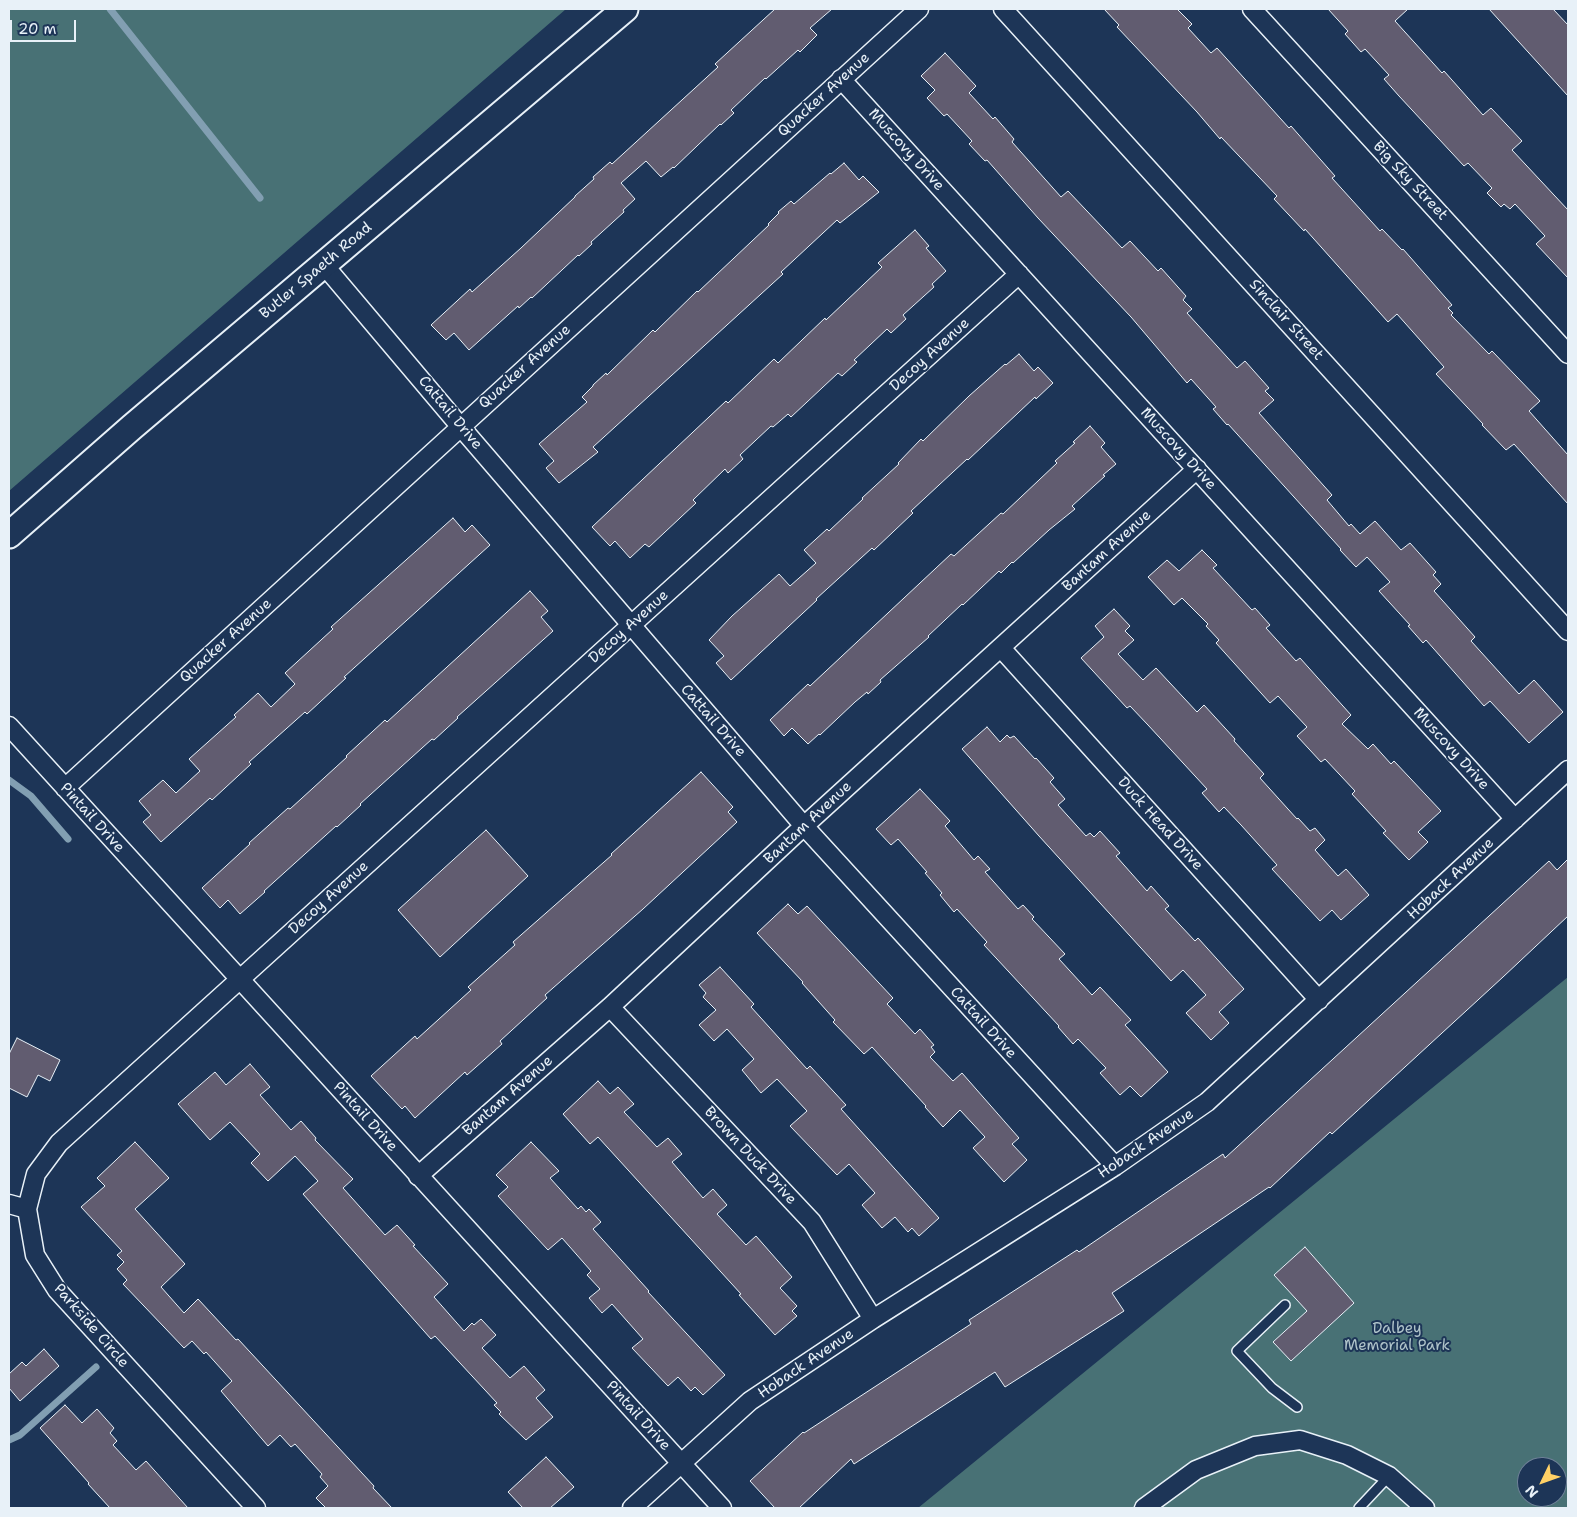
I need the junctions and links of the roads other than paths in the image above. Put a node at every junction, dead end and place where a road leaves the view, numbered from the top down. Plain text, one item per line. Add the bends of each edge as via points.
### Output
1 (625, 9) edge
2 (919, 9) edge
3 (1003, 9) edge
4 (1252, 9) edge
5 (842, 79) junction
6 (324, 264) junction
7 (1019, 274) junction
8 (1568, 354) edge
9 (460, 426) junction
10 (1197, 469) junction
11 (9, 536) edge
12 (631, 625) junction
13 (1568, 631) edge
14 (1001, 648) junction
15 (9, 726) edge
16 (1568, 770) edge
17 (65, 788) junction
18 (1515, 820) junction
19 (804, 826) junction
20 (239, 980) junction
21 (1319, 1000) junction
22 (610, 1007) junction
23 (1115, 1166) junction
24 (418, 1176) junction
25 (9, 1204) edge
26 (27, 1209) junction
27 (1285, 1305) dead end
28 (874, 1319) junction
29 (1297, 1407) dead end
30 (681, 1463) junction
31 (1389, 1476) junction
32 (256, 1508) edge
33 (632, 1508) edge
34 (722, 1508) edge
35 (1144, 1508) edge
36 (1359, 1508) edge
37 (1425, 1508) edge

1 - 6 main road, Butler Spaeth Road
2 - 5 street, Quacker Avenue
3 - 13 street, Sinclair Street
4 - 8 street, Big Sky Street
5 - 7 street, Muscovy Drive
5 - 9 street, Quacker Avenue
6 - 9 street, Cattail Drive
6 - 11 main road, Butler Spaeth Road
7 - 10 street, Muscovy Drive
7 - 12 street, Decoy Avenue
9 - 12 street, Cattail Drive
9 - 17 street, Quacker Avenue
10 - 14 street, Bantam Avenue
10 - 18 street, Muscovy Drive
12 - 19 street, Cattail Drive
12 - 20 street, Decoy Avenue
14 - 19 street, Bantam Avenue
14 - 21 street, Duck Head Drive
15 - 17 street, Pintail Drive
16 - 18 street, Hoback Avenue
17 - 20 street, Pintail Drive
18 - 21 street, Hoback Avenue
19 - 22 street, Bantam Avenue
19 - 23 street, Cattail Drive
20 - 24 street, Pintail Drive
20 - 26 street, Parkside Circle via 59,1143 36,1174
21 - 23 street, Hoback Avenue via 1207,1102
22 - 24 street, Bantam Avenue
22 - 28 street, Brown Duck Drive via 812,1222
23 - 28 street, Hoback Avenue
24 - 30 street, Pintail Drive
25 - 26 street
26 - 32 street, Parkside Circle via 36,1255 57,1290
27 - 29 lane via 1237,1351 1272,1388
28 - 30 street, Hoback Avenue via 750,1401
30 - 33 street
30 - 34 street, Pintail Drive
31 - 35 street via 1347,1455 1300,1440 1255,1446 1196,1470
31 - 36 lane
31 - 37 street

